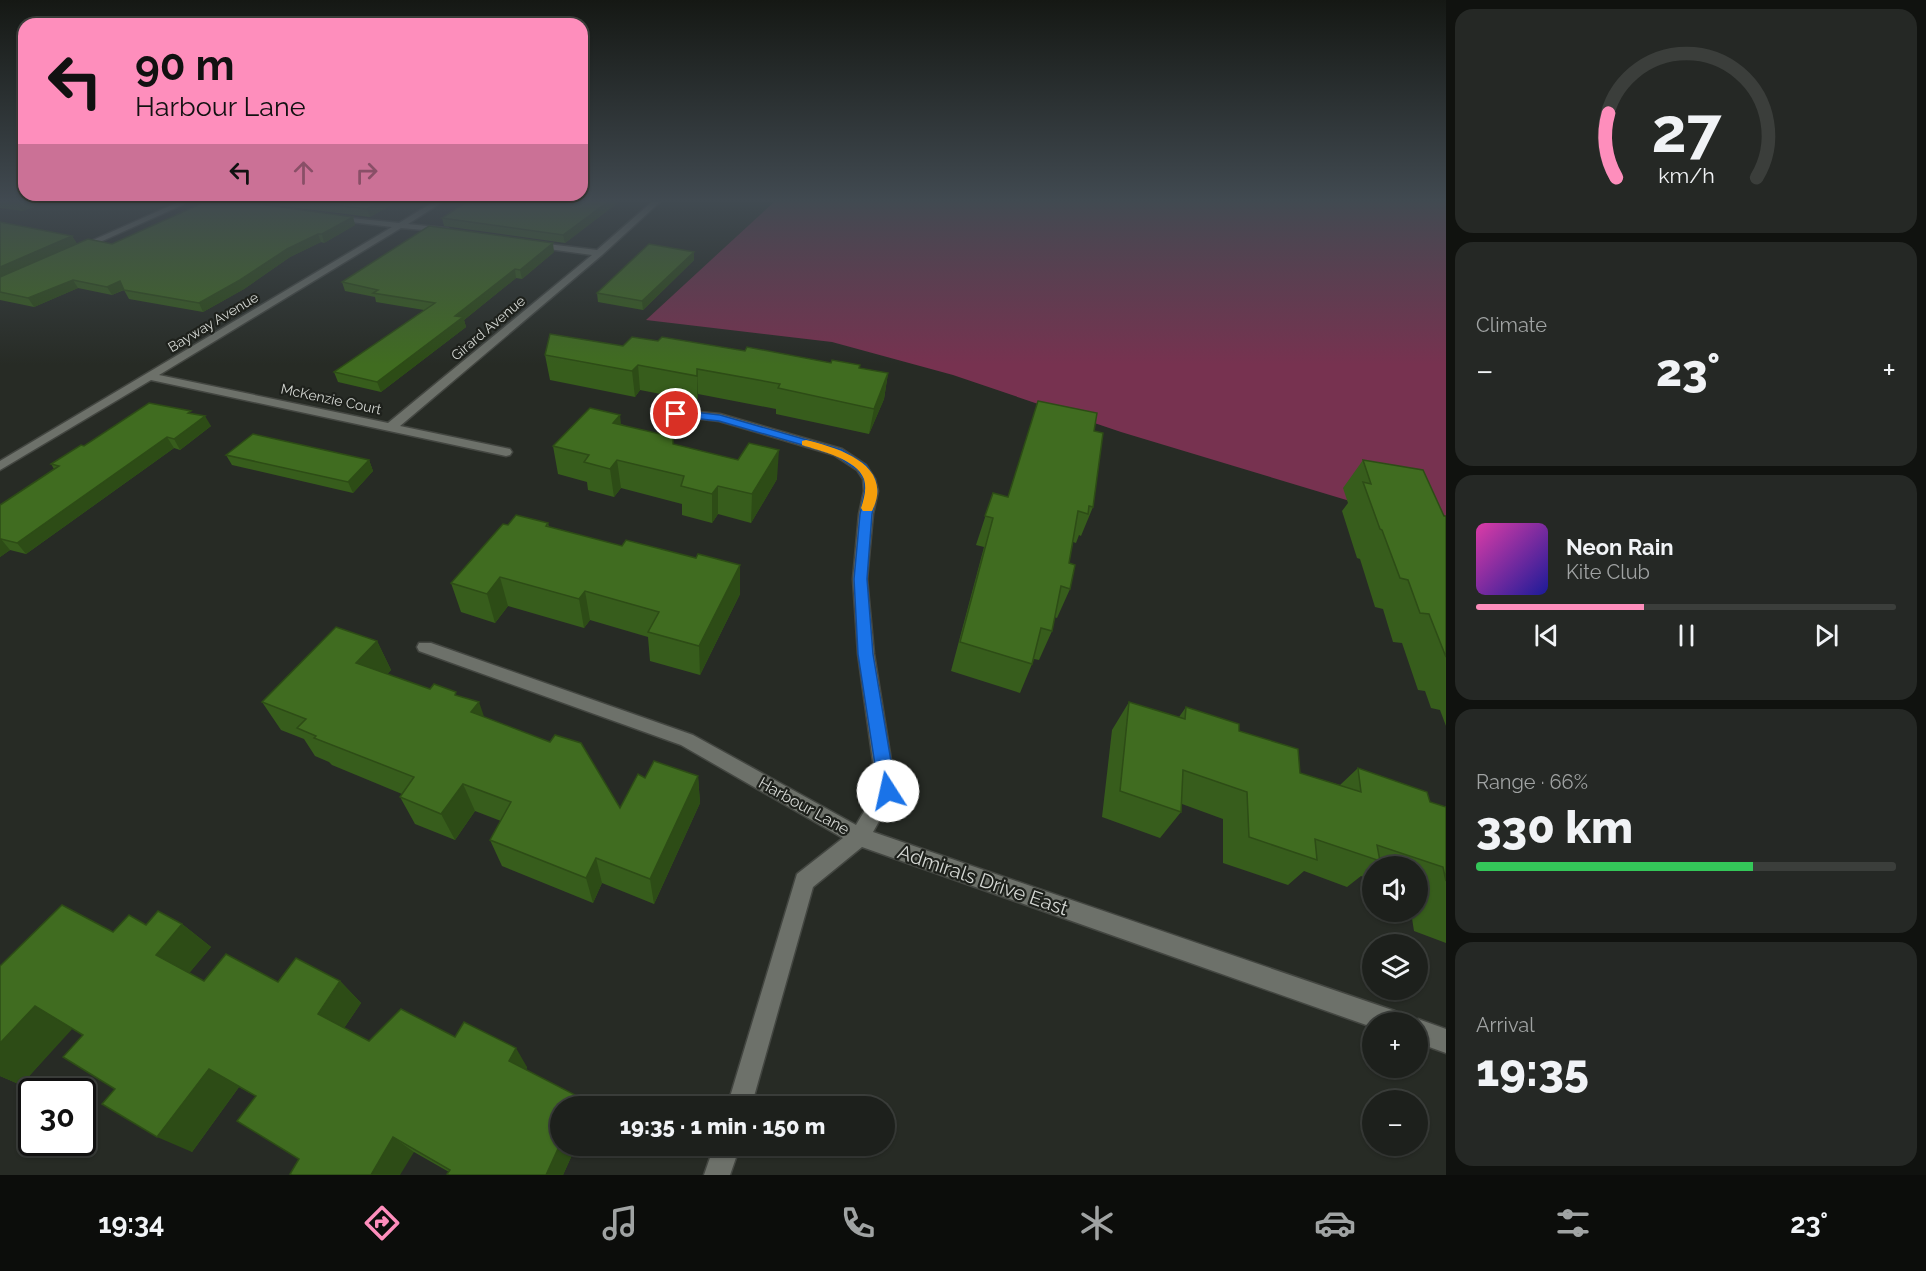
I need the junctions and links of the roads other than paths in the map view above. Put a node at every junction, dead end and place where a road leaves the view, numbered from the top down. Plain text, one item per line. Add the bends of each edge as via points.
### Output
1 (348, 256) edge
2 (596, 256) edge
3 (149, 376) junction
4 (655, 411) dead end
5 (390, 428) junction
6 (506, 452) dead end
7 (0, 466) edge
8 (425, 647) dead end
9 (860, 837) junction
10 (1363, 1012) edge
11 (1428, 1035) edge
12 (1446, 1041) edge
13 (742, 1096) edge
14 (724, 1156) edge
15 (717, 1175) edge

1 - 3 street, Bayway Avenue
2 - 5 street, Girard Avenue
3 - 5 street, McKenzie Court
3 - 7 street, Bayway Avenue
4 - 9 street, Harbour Lane via 720,418 838,452 862,468 869,479 871,491 860,579 866,654 888,791
5 - 6 street, McKenzie Court
8 - 9 street, Harbour Lane via 687,740
9 - 10 street, Admirals Drive East
9 - 13 street via 804,881
11 - 12 street
14 - 15 street

